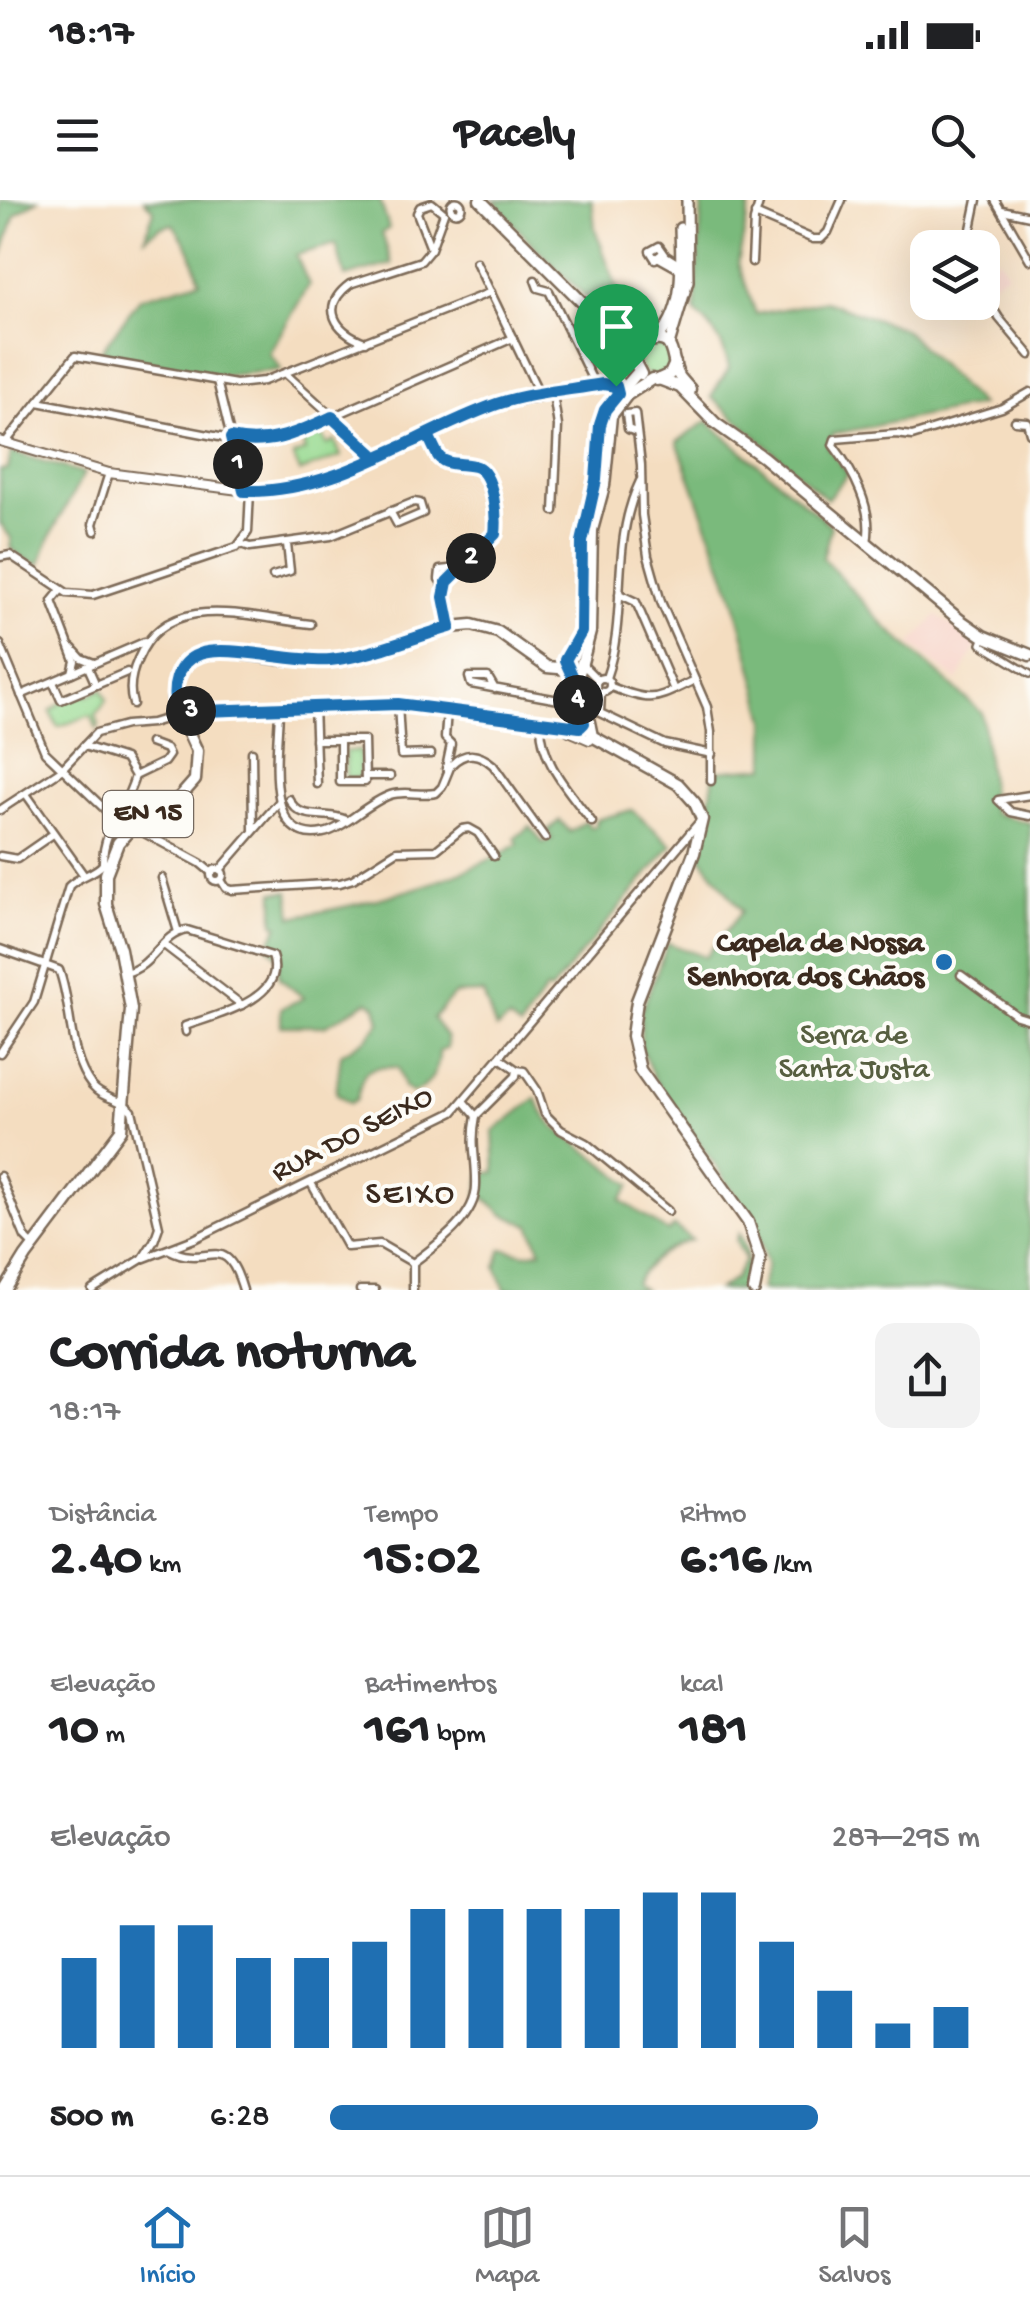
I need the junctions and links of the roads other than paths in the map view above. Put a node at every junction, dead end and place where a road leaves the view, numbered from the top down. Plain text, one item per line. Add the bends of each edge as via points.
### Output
1 (480, 200) edge
2 (684, 200) edge
3 (760, 200) edge
4 (842, 200) edge
5 (977, 200) edge
6 (996, 200) edge
7 (1009, 200) edge
8 (1001, 210) junction
9 (1016, 212) junction
10 (755, 214) junction
11 (1030, 216) edge
12 (1011, 225) junction
13 (970, 230) edge
14 (431, 248) junction
15 (1030, 260) edge
16 (476, 262) dead end
17 (752, 262) dead end
18 (682, 266) junction
19 (535, 280) dead end
20 (491, 292) junction
21 (1000, 319) edge
22 (605, 325) junction
23 (347, 336) junction
24 (513, 338) junction
25 (651, 340) junction
26 (366, 343) junction
27 (669, 345) junction
28 (346, 350) junction
29 (1030, 355) edge
30 (675, 363) junction
31 (637, 366) junction
32 (286, 374) junction
33 (655, 379) junction
34 (217, 381) junction
35 (595, 386) junction
36 (622, 390) junction
37 (1030, 392) edge
38 (553, 394) junction
39 (540, 396) junction
40 (38, 402) junction
41 (605, 410) junction
42 (332, 417) junction
43 (1015, 420) dead end
44 (728, 430) junction
45 (636, 432) dead end
46 (1030, 433) edge
47 (428, 435) junction
48 (231, 438) junction
49 (2, 442) edge
50 (377, 458) junction
51 (108, 473) junction
52 (640, 480) junction
53 (247, 491) junction
54 (390, 512) junction
55 (554, 512) dead end
56 (627, 514) junction
57 (642, 515) junction
58 (96, 531) dead end
59 (867, 543) junction
60 (242, 544) junction
61 (287, 544) junction
62 (0, 557) edge
63 (459, 568) junction
64 (42, 576) junction
65 (273, 576) dead end
66 (445, 588) junction
67 (62, 589) junction
68 (619, 594) junction
69 (52, 601) junction
70 (312, 624) dead end
71 (450, 627) junction
72 (984, 636) junction
73 (146, 641) junction
74 (0, 644) edge
75 (71, 647) junction
76 (1030, 655) edge
77 (574, 664) junction
78 (4, 665) edge
79 (91, 665) junction
80 (127, 672) dead end
81 (72, 674) junction
82 (1030, 674) edge
83 (602, 679) junction
84 (695, 680) junction
85 (53, 682) junction
86 (96, 685) junction
87 (610, 687) junction
88 (495, 689) dead end
89 (674, 690) junction
90 (602, 692) junction
91 (21, 696) junction
92 (132, 704) dead end
93 (398, 704) junction
94 (314, 706) junction
95 (279, 708) junction
96 (448, 710) junction
97 (178, 713) junction
98 (542, 723) junction
99 (577, 728) junction
100 (315, 740) junction
101 (340, 740) junction
102 (150, 744) dead end
103 (83, 746) junction
104 (252, 752) dead end
105 (619, 753) junction
106 (431, 754) dead end
107 (712, 754) junction
108 (61, 770) junction
109 (135, 776) junction
110 (365, 776) junction
111 (390, 776) dead end
112 (446, 776) junction
113 (710, 781) dead end
114 (317, 784) dead end
115 (26, 794) junction
116 (1030, 795) edge
117 (289, 799) dead end
118 (278, 804) junction
119 (1, 806) edge
120 (1030, 816) edge
121 (114, 818) junction
122 (702, 819) junction
123 (346, 820) junction
124 (264, 822) junction
125 (287, 822) junction
126 (592, 822) dead end
127 (254, 832) junction
128 (53, 834) junction
129 (146, 834) dead end
130 (545, 838) dead end
131 (0, 856) edge
132 (494, 856) dead end
133 (106, 864) junction
134 (216, 871) junction
135 (83, 875) junction
136 (162, 878) dead end
137 (178, 932) junction
138 (164, 945) junction
139 (0, 949) edge
140 (46, 965) junction
141 (125, 974) junction
142 (960, 974) dead end
143 (243, 1006) junction
144 (1030, 1020) edge
145 (186, 1032) dead end
146 (0, 1053) edge
147 (500, 1058) junction
148 (517, 1070) junction
149 (125, 1102) junction
150 (464, 1102) junction
151 (476, 1116) junction
152 (0, 1176) edge
153 (311, 1184) junction
154 (668, 1210) dead end
155 (34, 1246) junction
156 (168, 1250) junction
157 (142, 1260) junction
158 (412, 1263) junction
159 (4, 1286) edge
160 (92, 1290) edge
161 (243, 1290) edge
162 (360, 1290) edge
163 (375, 1290) edge
164 (413, 1290) edge
165 (754, 1290) edge

1 - 22 main road
2 - 18 main road
2 - 18 main road
3 - 10 street
4 - 10 street via 818,240
5 - 13 street
6 - 8 street
7 - 9 street
8 - 9 street
8 - 12 street
9 - 11 street
9 - 12 street
10 - 17 street
12 - 15 street
14 - 14 street via 448,212 434,203 417,210
14 - 23 street via 422,261 341,290 334,313
16 - 20 street
18 - 18 street via 661,256
18 - 25 main road via 674,312
18 - 27 main road via 684,302
19 - 35 street via 549,291
20 - 24 street
20 - 26 street
21 - 29 street
22 - 25 main road via 632,341
22 - 31 main road
23 - 26 street
23 - 28 street
24 - 39 street
24 - 42 street
25 - 27 main road
25 - 31 main road via 638,349
26 - 28 street
27 - 30 main road
28 - 32 street
30 - 33 main road via 670,374
30 - 44 main road via 679,377
31 - 33 main road
31 - 36 main road
32 - 34 street
32 - 42 street
33 - 36 main road
33 - 44 main road via 680,387
34 - 40 street via 75,356
34 - 48 street
35 - 36 street
35 - 38 street
35 - 41 street via 606,398
36 - 41 main road
36 - 77 main road via 609,424 592,530 590,632
37 - 59 street via 1002,408 912,436 835,439 860,495 870,528
38 - 39 street
38 - 55 street
39 - 47 street via 498,404
40 - 48 street
40 - 49 street
41 - 77 main road via 582,542
42 - 48 street via 281,438
42 - 50 street
43 - 46 street via 1027,422
44 - 59 main road
45 - 52 street
47 - 50 street
47 - 63 street via 439,457 482,471 490,489 495,534
48 - 53 street
49 - 51 street
50 - 53 street via 292,489
51 - 53 street
51 - 58 street
52 - 56 street
52 - 57 street
53 - 60 street
54 - 54 street via 398,524 423,513 417,502
54 - 61 street via 331,536
56 - 57 street
56 - 68 street
57 - 84 street via 661,602
59 - 72 main road
60 - 61 street
60 - 67 street via 94,596
61 - 65 street via 290,571
62 - 64 street via 10,555
63 - 66 street
63 - 66 street via 440,570
64 - 67 street
64 - 69 street
66 - 71 street
67 - 69 street
68 - 83 street via 616,642
68 - 89 street via 636,602
69 - 75 street
70 - 73 street via 206,612 173,622
71 - 77 main road via 490,628 548,667
71 - 97 main road via 332,660 202,653 176,678
72 - 76 main road
72 - 82 street via 982,644
73 - 79 street
73 - 92 street via 131,678
74 - 78 street
75 - 79 street
75 - 81 street
77 - 83 street
77 - 99 main road
77 - 105 main road via 592,736
78 - 91 street
79 - 81 street
79 - 86 street
80 - 86 street
81 - 85 street
83 - 87 street
83 - 90 street via 596,688
84 - 89 street
84 - 107 street via 707,706
85 - 86 street via 61,700
85 - 91 street
87 - 89 street via 649,700
87 - 90 street
88 - 99 street via 570,702
90 - 107 street via 600,712 665,744
91 - 108 street via 38,740
93 - 94 street
93 - 96 street
93 - 106 street via 401,755
94 - 95 street
94 - 100 street
95 - 97 street
95 - 118 street
96 - 98 street
96 - 112 street
97 - 103 street via 102,730
97 - 133 main road, EN 15 via 196,751 193,785 137,822
98 - 99 street
98 - 126 street via 546,757
99 - 105 main road
100 - 101 street
100 - 114 street
101 - 110 street via 364,740
101 - 110 street via 340,782 365,782
102 - 109 street via 169,755
103 - 108 street
103 - 109 street via 125,758
104 - 127 street
105 - 122 main road via 678,784
107 - 113 street
108 - 115 street
108 - 121 street
109 - 121 street
110 - 111 street
112 - 123 street via 436,793 392,794
112 - 130 street via 456,760 482,756
115 - 119 street
115 - 128 street
116 - 120 street via 998,800
117 - 123 street via 300,813
118 - 124 street
118 - 125 street
121 - 133 street
122 - 147 street, RUA DO SEIXO
122 - 165 main road via 637,1001 632,1036 640,1070 748,1222 760,1259
123 - 125 street via 323,833
124 - 125 street
124 - 127 street
127 - 134 street
128 - 131 street via 17,859
128 - 135 street
129 - 134 street
132 - 134 street via 469,828 436,850 397,851 340,883 232,890
133 - 135 street
133 - 141 main road, EN 15 via 106,904
135 - 140 street via 69,886
136 - 137 street
137 - 138 street
137 - 143 street via 200,932 272,956 273,972 257,998
138 - 141 street via 146,965
138 - 143 street
139 - 140 street
140 - 146 street via 34,1002
140 - 149 street via 60,972 81,1069 95,1090
141 - 149 main road, EN 15 via 131,1008
142 - 144 street
143 - 145 street via 185,1026
147 - 148 street
147 - 150 street, RUA DO SEIXO
148 - 151 street
148 - 154 street via 530,1078 545,1114 561,1130
149 - 155 main road, EN 15 via 116,1140
149 - 157 street via 159,1227
150 - 151 street
150 - 153 street, RUA DO SEIXO
151 - 158 street via 473,1203
152 - 155 street
153 - 156 street, RUA DO SEIXO
153 - 158 street via 347,1247 380,1244
155 - 159 main road, EN 15
156 - 157 street, RUA DO SEIXO
156 - 161 street via 230,1258
157 - 160 street, RUA DO SEIXO
158 - 164 street
162 - 163 street

